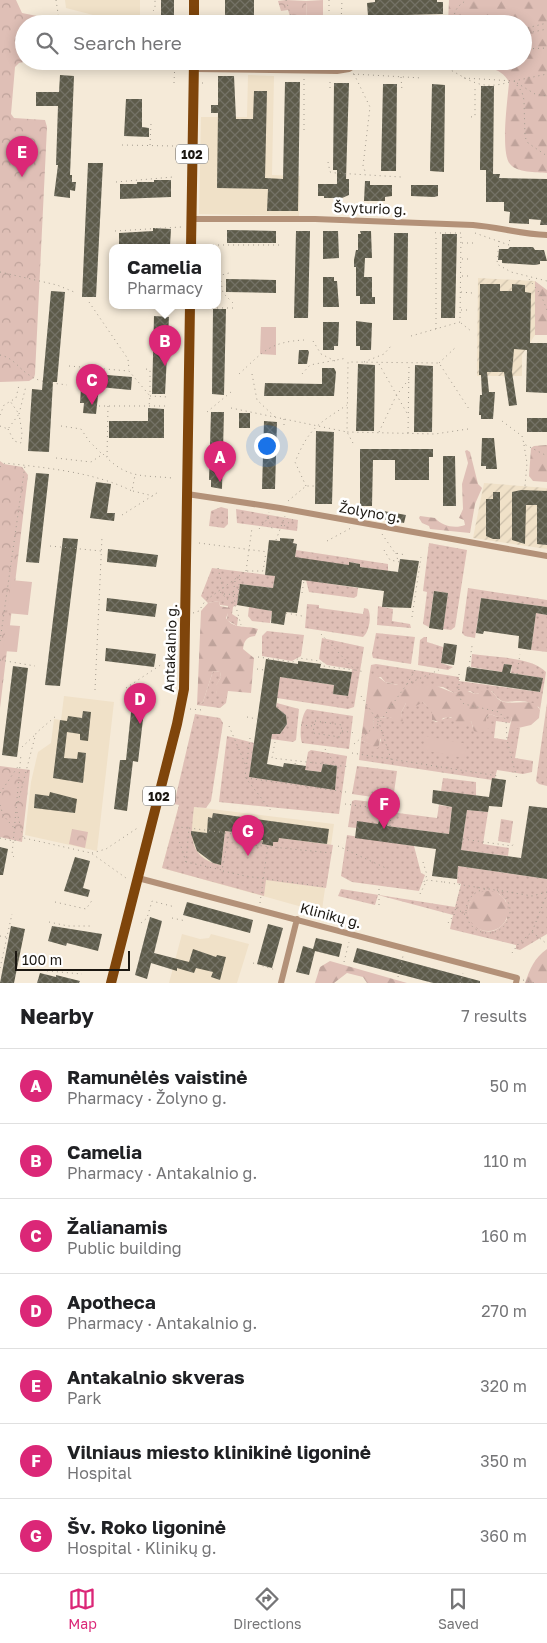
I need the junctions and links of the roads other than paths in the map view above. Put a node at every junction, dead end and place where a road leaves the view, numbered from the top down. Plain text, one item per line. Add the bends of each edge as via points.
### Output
1 (194, 0) edge
2 (194, 15) edge
3 (194, 70) edge
4 (304, 70) edge
5 (353, 70) edge
6 (188, 223) junction
7 (547, 235) edge
8 (191, 244) edge
9 (190, 309) edge
10 (187, 494) junction
11 (547, 556) edge
12 (138, 878) junction
13 (297, 919) junction
14 (517, 980) edge
15 (111, 983) edge
16 (281, 983) edge

1 - 2 main road
3 - 6 main road, 102
4 - 5 street
6 - 7 street, Švyturio g. via 315,219 419,222 493,226 511,232
6 - 8 main road, 102
9 - 10 main road, Antakalnio g. / 102
10 - 11 street, Žolyno g.
10 - 12 main road, Antakalnio g. / 102 via 184,689
12 - 13 street, Klinikų g.
12 - 15 main road, Antakalnio g. / 102
13 - 14 street, Klinikų g.
13 - 16 street

